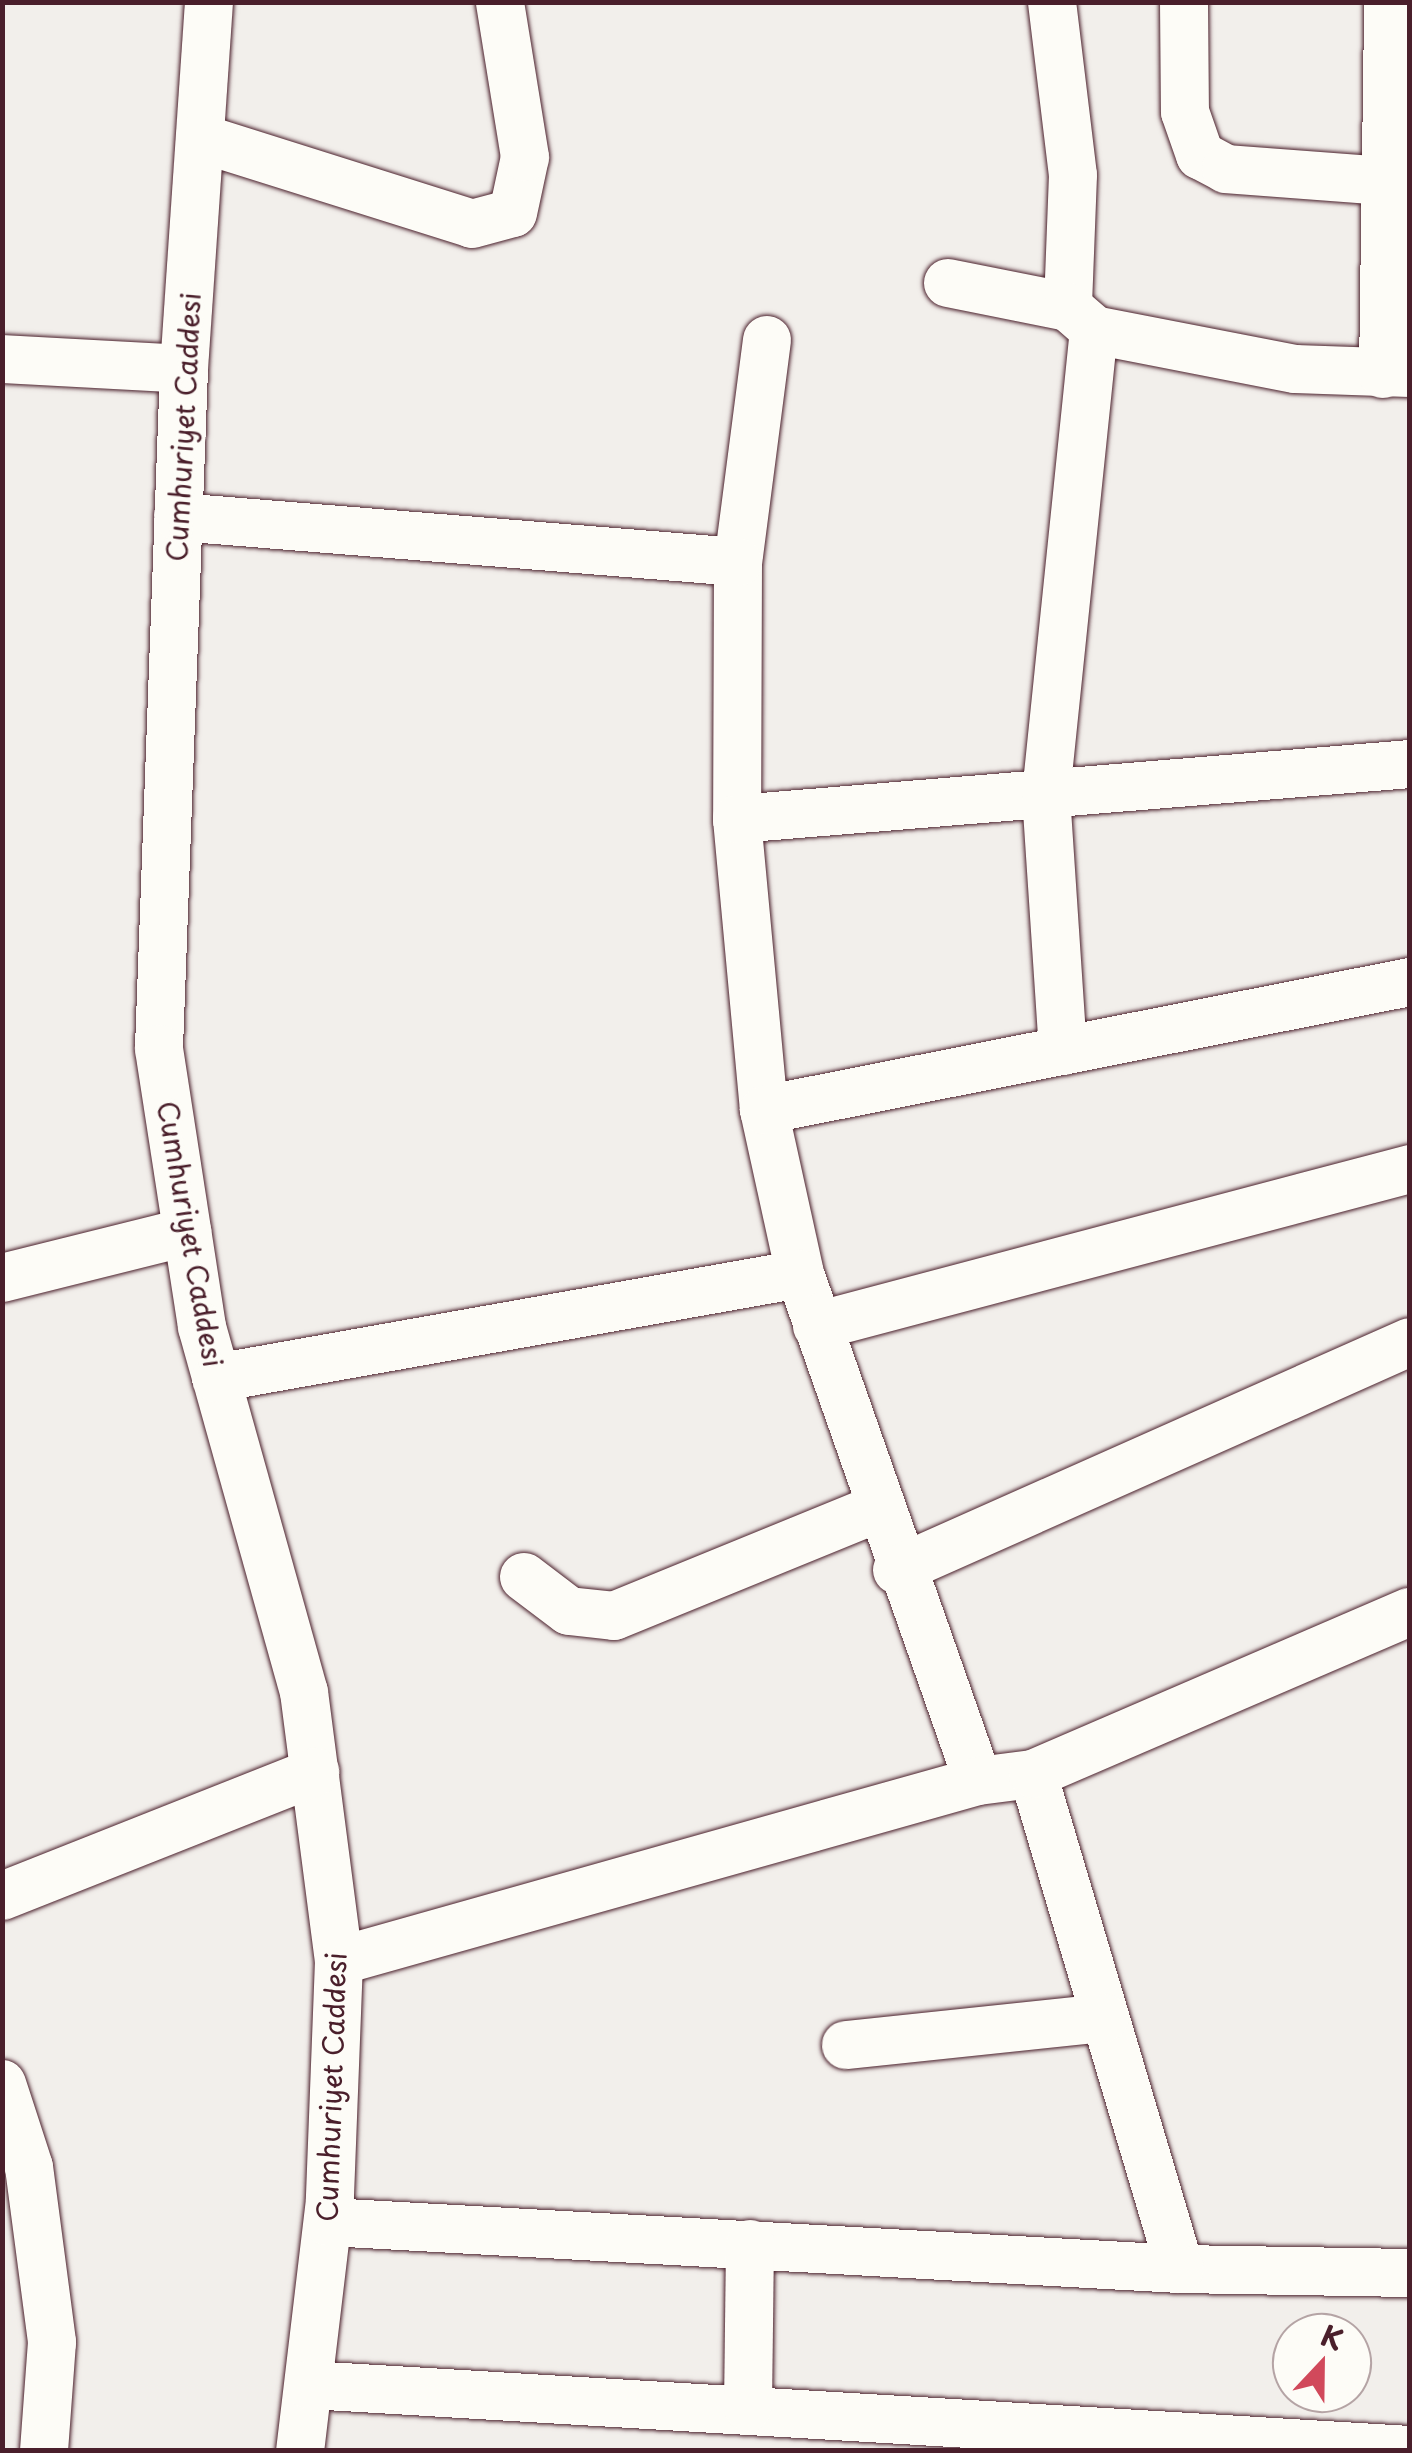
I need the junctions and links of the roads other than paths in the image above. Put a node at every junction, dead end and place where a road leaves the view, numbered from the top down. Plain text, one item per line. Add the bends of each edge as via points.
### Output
1 (209, 2) edge
2 (500, 2) edge
3 (1052, 2) edge
4 (1184, 2) edge
5 (1388, 2) edge
6 (200, 138) junction
7 (1385, 181) junction
8 (948, 283) dead end
9 (1081, 318) junction
10 (767, 340) dead end
11 (2, 359) edge
12 (184, 369) junction
13 (1396, 373) edge
14 (178, 518) junction
15 (738, 562) junction
16 (1410, 764) edge
17 (1046, 794) junction
18 (737, 819) junction
19 (1410, 982) edge
20 (1062, 1051) junction
21 (764, 1110) junction
22 (1410, 1169) edge
23 (187, 1232) junction
24 (800, 1274) junction
25 (2, 1278) edge
26 (816, 1326) junction
27 (1410, 1342) edge
28 (216, 1378) junction
29 (876, 1509) junction
30 (896, 1570) junction
31 (524, 1577) dead end
32 (1410, 1612) edge
33 (314, 1772) junction
34 (1033, 1774) junction
35 (978, 1781) junction
36 (2, 1896) edge
37 (339, 1962) junction
38 (1106, 2018) junction
39 (846, 2046) dead end
40 (2, 2084) edge
41 (328, 2222) junction
42 (750, 2244) junction
43 (1180, 2269) junction
44 (1410, 2273) edge
45 (309, 2385) junction
46 (748, 2407) junction
47 (44, 2450) edge
48 (300, 2450) edge
49 (1410, 2450) edge

1 - 6 street, Cumhuriyet Caddesi
2 - 6 street via 525,157 513,212 472,224
3 - 9 street via 1073,175
4 - 7 street via 1185,112 1200,155 1226,169
5 - 7 street
6 - 12 street, Cumhuriyet Caddesi
7 - 13 street
8 - 9 street
9 - 13 street via 1294,368
9 - 17 street
10 - 15 street
11 - 12 street
12 - 14 street, Cumhuriyet Caddesi
14 - 15 street
14 - 23 street, Cumhuriyet Caddesi via 158,1049
15 - 18 street
16 - 17 street
17 - 18 street
17 - 20 street
18 - 21 street
19 - 20 street
20 - 21 street
21 - 24 street
22 - 26 street
23 - 25 street
23 - 28 street, Cumhuriyet Caddesi
24 - 26 street
24 - 28 street
26 - 29 street
27 - 30 street
28 - 33 street, Cumhuriyet Caddesi via 304,1692
29 - 30 street
29 - 31 street via 614,1616 569,1611
30 - 35 street
32 - 34 street
33 - 36 street
33 - 37 street, Cumhuriyet Caddesi
34 - 35 street
34 - 38 street
35 - 37 street
37 - 41 street, Cumhuriyet Caddesi
38 - 39 street
38 - 43 street
40 - 47 street via 29,2168 52,2342
41 - 42 street
41 - 45 street, Cumhuriyet Caddesi
42 - 43 street
42 - 46 street
43 - 44 street
45 - 46 street
45 - 48 street, Cumhuriyet Caddesi
46 - 49 street

